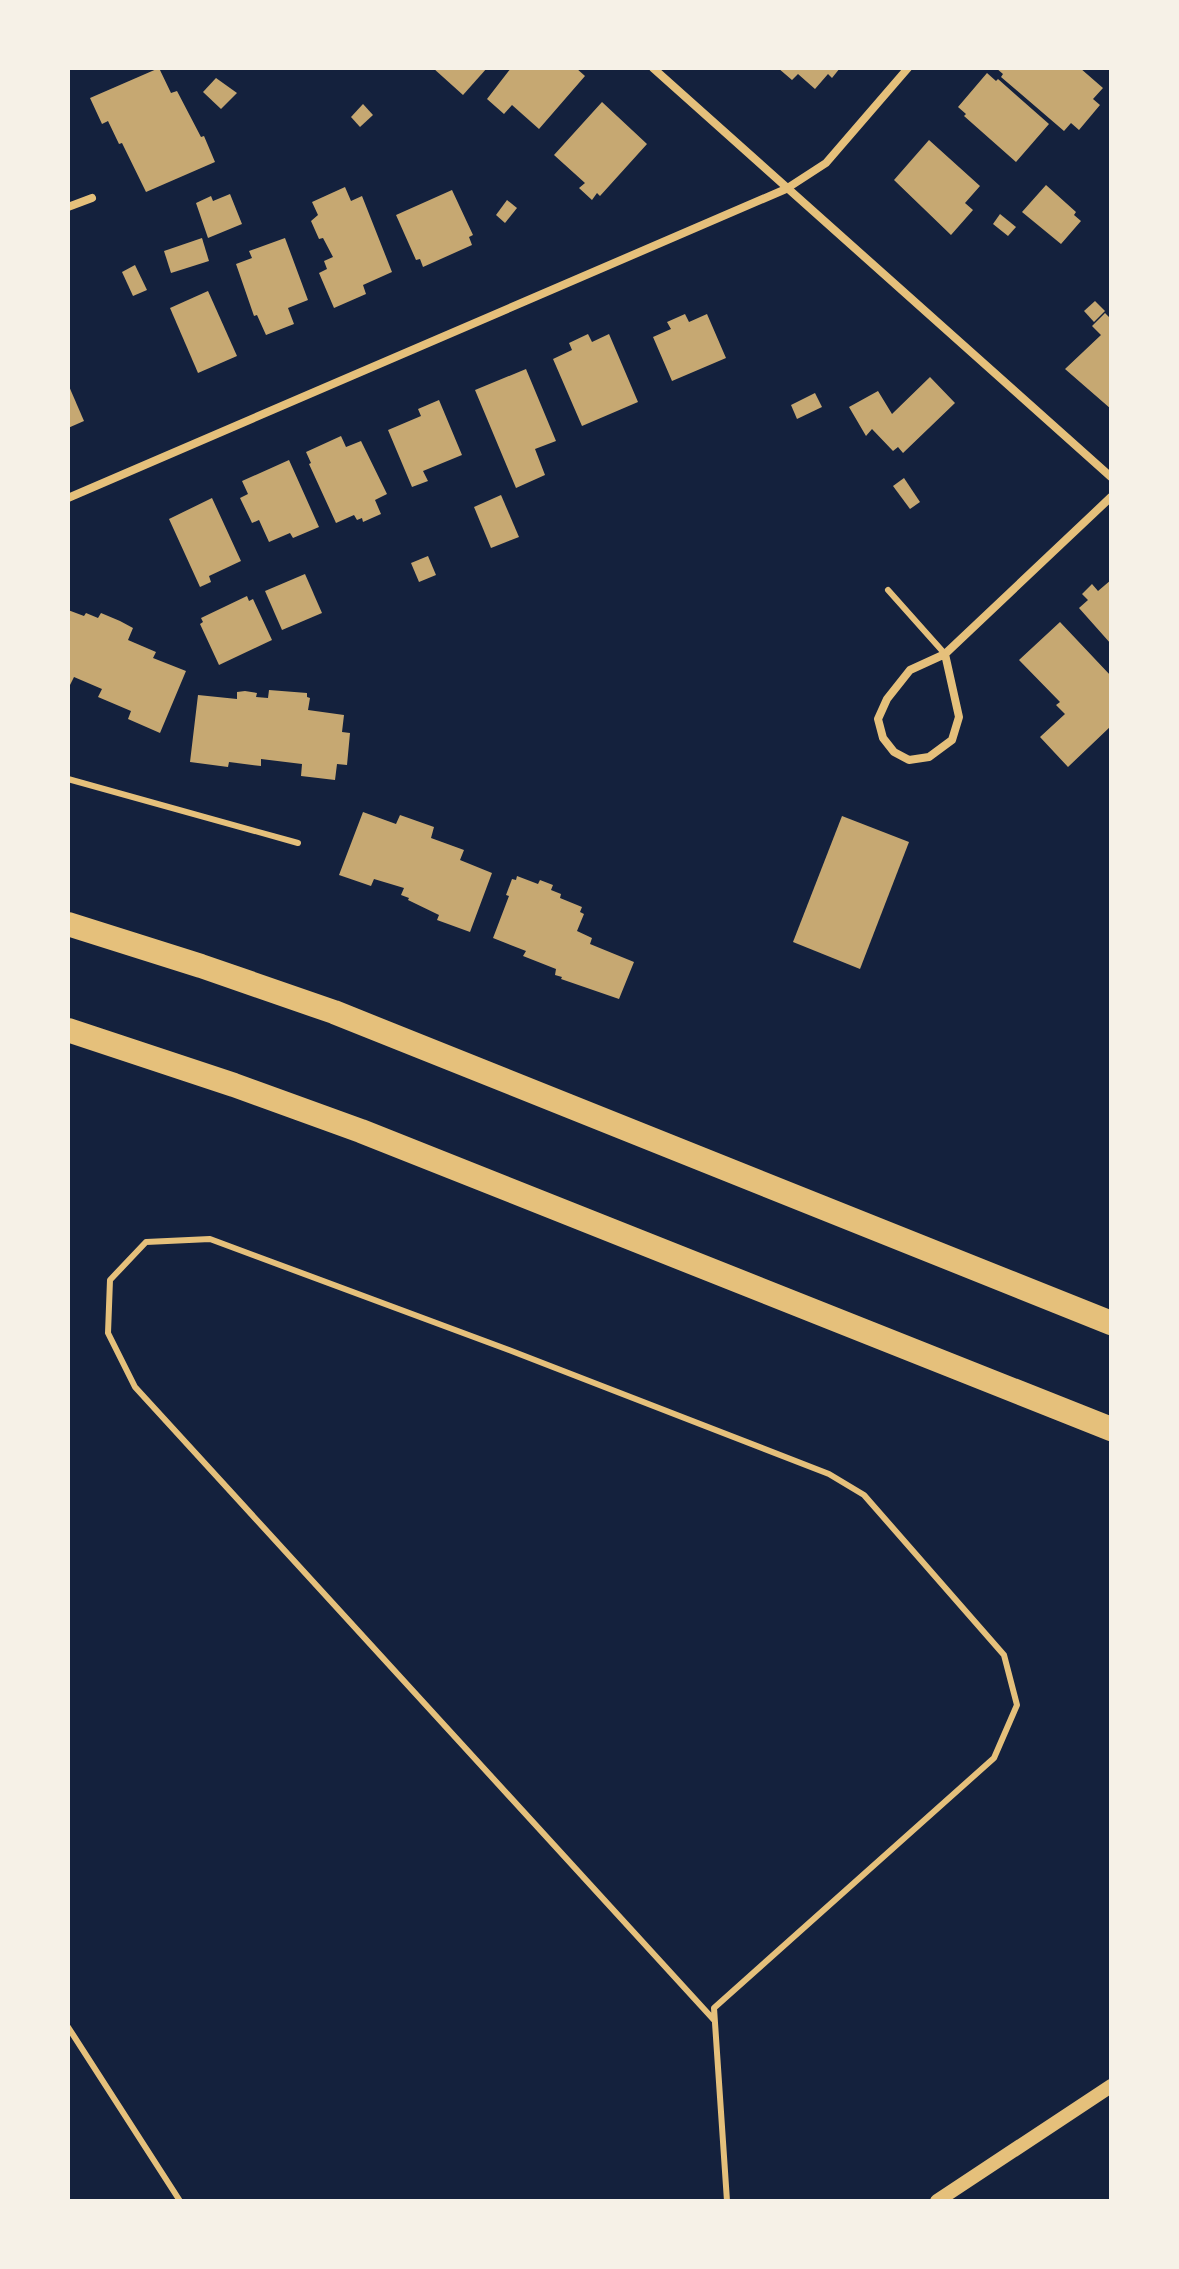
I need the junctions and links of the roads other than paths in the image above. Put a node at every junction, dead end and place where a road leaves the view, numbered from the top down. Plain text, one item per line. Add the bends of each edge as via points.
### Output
1 (653, 68) edge
2 (908, 68) edge
3 (786, 189) junction
4 (92, 198) dead end
5 (68, 207) edge
6 (1111, 477) edge
7 (1111, 497) edge
8 (68, 498) edge
9 (888, 590) dead end
10 (945, 654) junction
11 (68, 779) edge
12 (298, 843) dead end
13 (68, 924) edge
14 (68, 1030) edge
15 (1111, 1323) edge
16 (1111, 1429) edge
17 (714, 2020) junction
18 (68, 2027) edge
19 (1111, 2086) edge
20 (180, 2201) edge
21 (727, 2201) edge
22 (937, 2201) edge

1 - 3 street
2 - 3 street via 826,163
3 - 6 street
3 - 8 street
4 - 5 street
7 - 10 street
9 - 10 lane
10 - 10 street via 910,670 878,719 883,738 909,760 929,757 952,740 959,717
11 - 12 lane
13 - 15 highway via 334,1012
14 - 16 highway via 361,1131
17 - 17 lane via 714,2008 994,1758 1017,1705 1004,1655 864,1495 829,1474 210,1239 146,1242 110,1280 108,1333 135,1387
17 - 21 lane
18 - 20 lane
19 - 22 street

